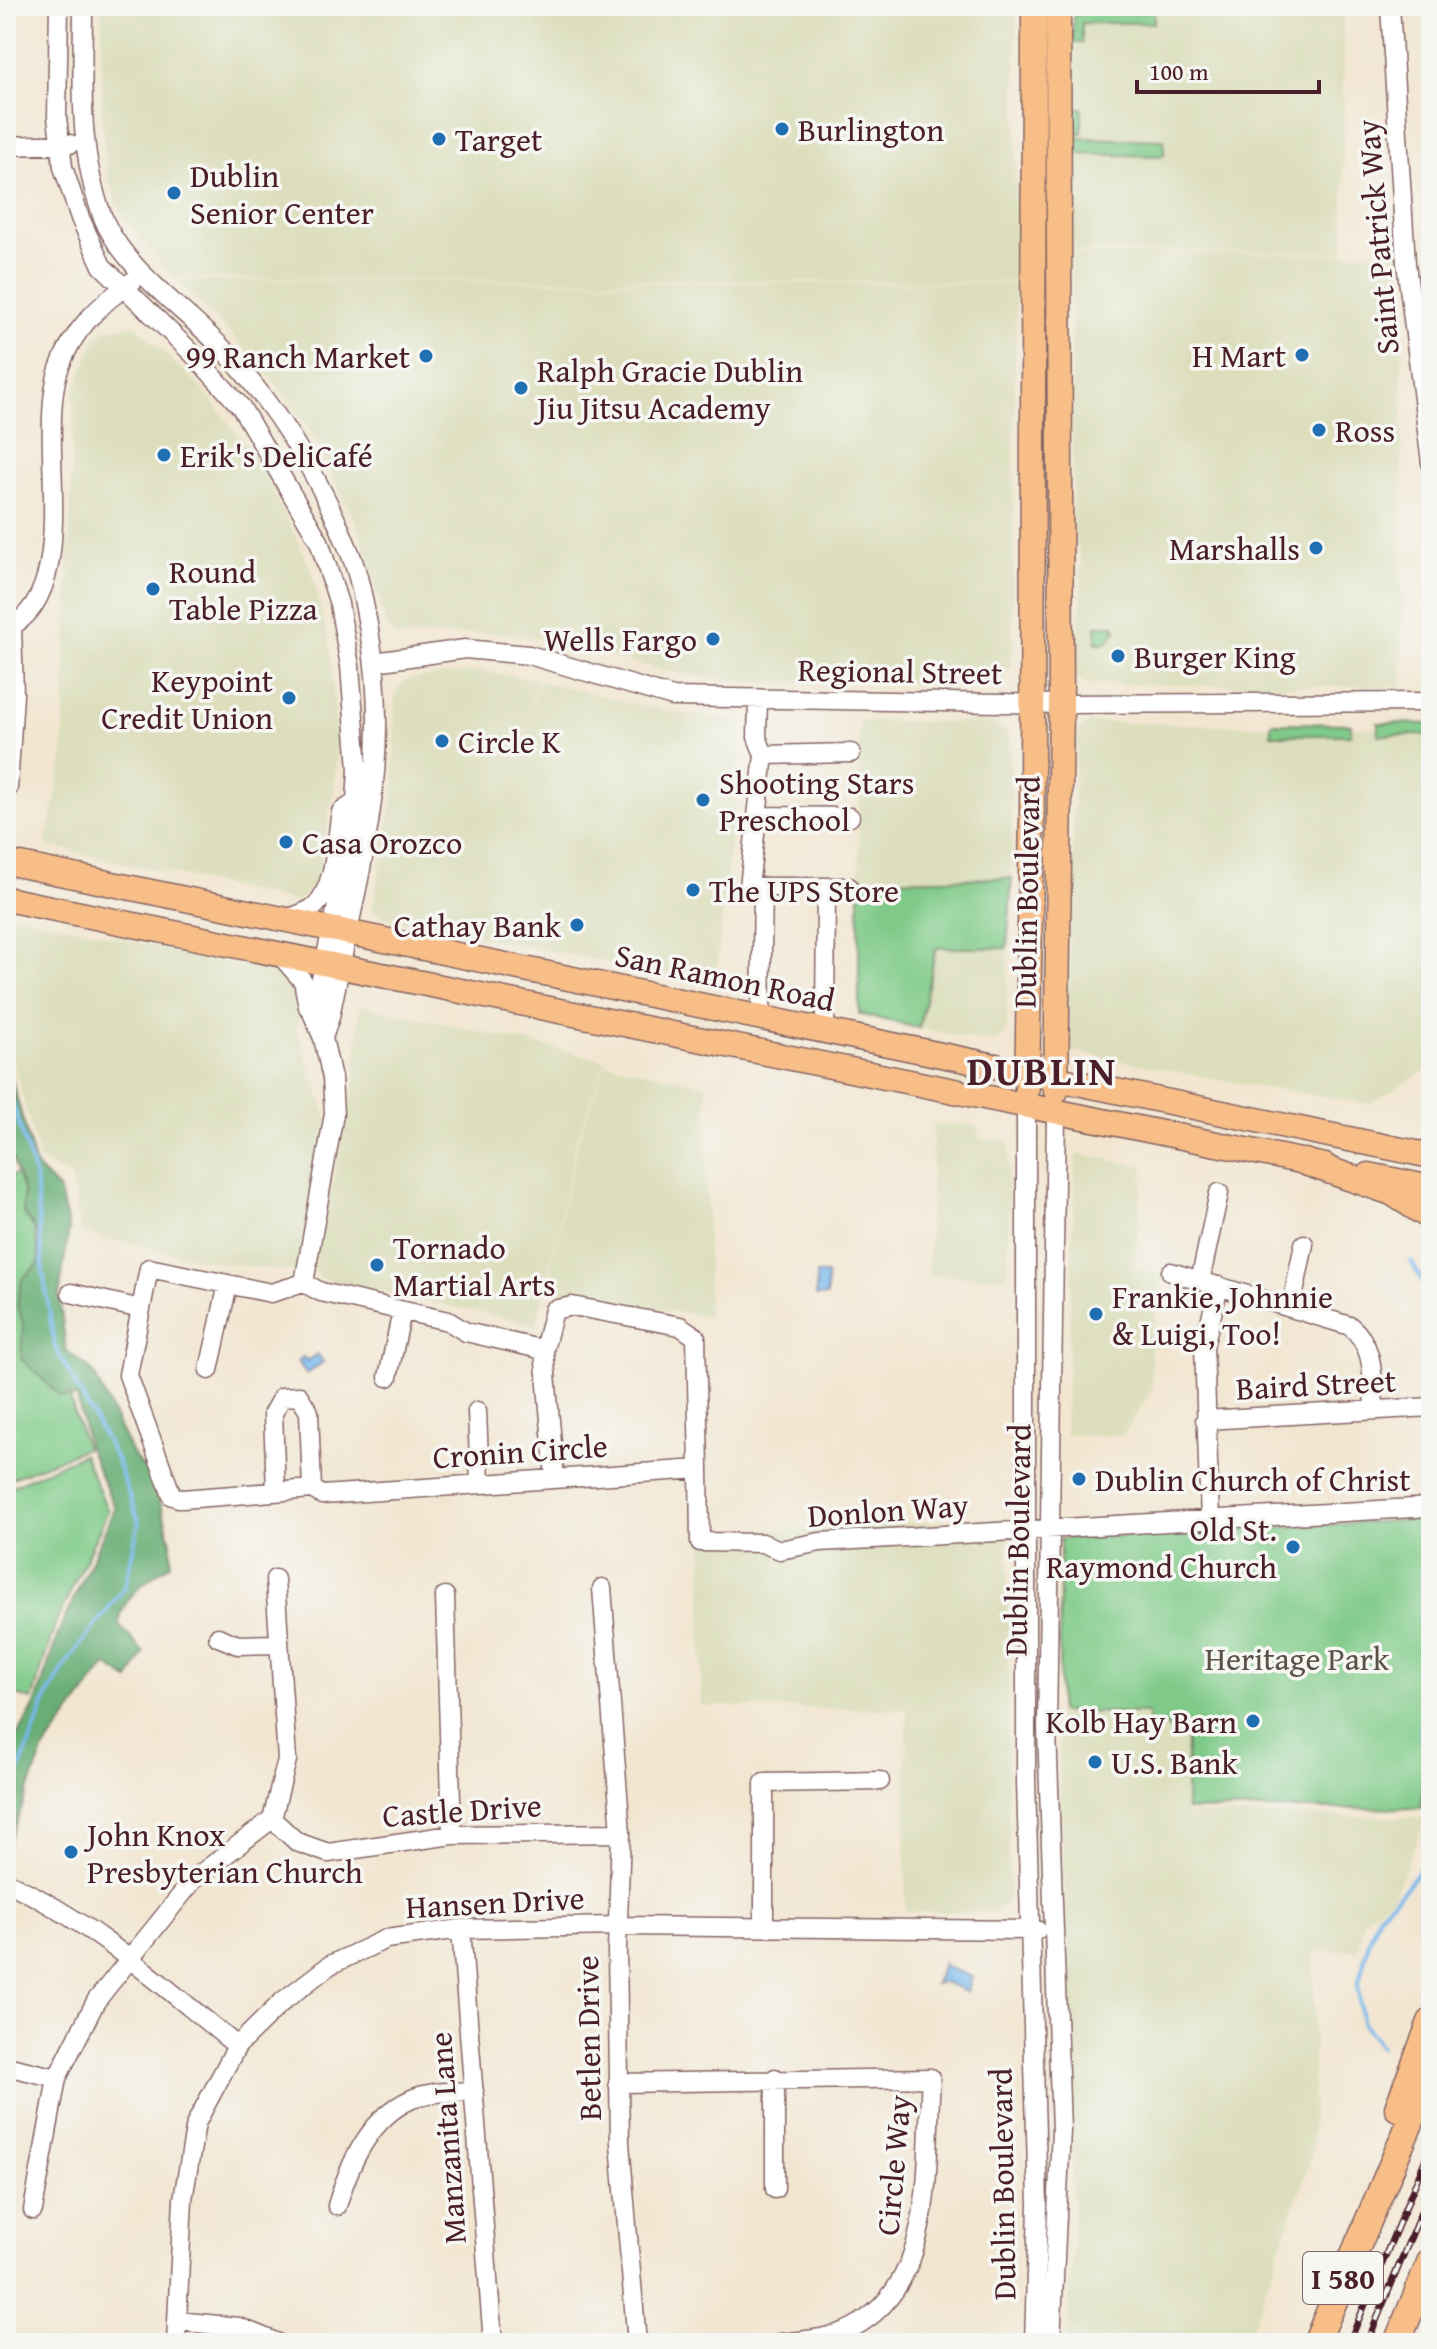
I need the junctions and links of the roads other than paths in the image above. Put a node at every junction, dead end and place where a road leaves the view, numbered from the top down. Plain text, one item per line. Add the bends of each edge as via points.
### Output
1 (59, 6) edge
2 (83, 6) edge
3 (1034, 6) edge
4 (1058, 6) edge
5 (1390, 6) edge
6 (85, 143) junction
7 (60, 145) junction
8 (6, 146) edge
9 (1033, 270) junction
10 (145, 273) junction
11 (123, 288) junction
12 (1058, 297) junction
13 (1033, 303) junction
14 (1058, 336) junction
15 (1431, 463) edge
16 (281, 471) junction
17 (335, 517) junction
18 (9, 627) edge
19 (375, 662) junction
20 (758, 699) junction
21 (1431, 702) edge
22 (1032, 703) junction
23 (1061, 704) junction
24 (851, 753) dead end
25 (764, 755) junction
26 (10, 788) edge
27 (356, 802) junction
28 (757, 816) junction
29 (850, 817) dead end
30 (6, 862) edge
31 (763, 887) junction
32 (849, 887) dead end
33 (826, 888) junction
34 (6, 899) edge
35 (285, 919) junction
36 (340, 931) junction
37 (278, 953) junction
38 (332, 964) junction
39 (313, 1015) junction
40 (761, 1017) junction
41 (825, 1031) junction
42 (323, 1038) junction
43 (1027, 1072) junction
44 (1057, 1078) junction
45 (1026, 1107) junction
46 (1056, 1113) junction
47 (1431, 1156) edge
48 (1305, 1162) junction
49 (1431, 1188) edge
50 (1219, 1193) dead end
51 (1431, 1217) edge
52 (1304, 1244) dead end
53 (1171, 1272) dead end
54 (1200, 1281) junction
55 (304, 1283) junction
56 (228, 1284) junction
57 (1219, 1286) junction
58 (71, 1293) dead end
59 (1291, 1308) junction
60 (141, 1309) junction
61 (402, 1311) junction
62 (544, 1350) junction
63 (209, 1370) dead end
64 (388, 1377) dead end
65 (1431, 1407) edge
66 (1374, 1410) junction
67 (477, 1411) dead end
68 (1205, 1420) junction
69 (699, 1469) junction
70 (555, 1479) junction
71 (480, 1484) junction
72 (312, 1489) junction
73 (276, 1492) junction
74 (1431, 1507) edge
75 (1210, 1521) junction
76 (1049, 1529) junction
77 (1027, 1530) junction
78 (275, 1579) dead end
79 (602, 1588) dead end
80 (445, 1596) dead end
81 (218, 1637) dead end
82 (277, 1644) junction
83 (1026, 1737) junction
84 (880, 1781) dead end
85 (1048, 1785) junction
86 (272, 1819) junction
87 (621, 1833) junction
88 (452, 1835) junction
89 (6, 1882) edge
90 (618, 1926) junction
91 (764, 1927) junction
92 (461, 1929) junction
93 (1054, 1929) junction
94 (1028, 1930) junction
95 (129, 1958) junction
96 (1431, 2022) edge
97 (237, 2046) junction
98 (6, 2066) edge
99 (1431, 2074) edge
100 (57, 2078) junction
101 (775, 2078) junction
102 (618, 2083) junction
103 (474, 2091) junction
104 (775, 2189) dead end
105 (337, 2206) dead end
106 (33, 2210) dead end
107 (1370, 2212) junction
108 (1431, 2260) edge
109 (177, 2321) junction
110 (176, 2343) edge
111 (278, 2343) edge
112 (493, 2343) edge
113 (637, 2343) edge
114 (781, 2343) edge
115 (1034, 2343) edge
116 (1051, 2343) edge
117 (1316, 2343) edge
118 (1397, 2343) edge

1 - 7 street
2 - 6 street
3 - 9 main road, Dublin Boulevard
4 - 12 main road, Dublin Boulevard
5 - 15 street, Saint Patrick Way via 1406,263
6 - 7 street
6 - 10 street via 103,219
7 - 8 street
7 - 11 street via 80,218 102,266
9 - 12 main road via 1045,296
9 - 13 main road, Dublin Boulevard
10 - 11 street
10 - 17 street via 222,348 276,411 305,454
11 - 16 street via 241,407
11 - 18 street via 93,312 60,365 51,412 52,517 46,586 37,604
12 - 14 main road, Dublin Boulevard
13 - 14 main road
13 - 22 main road, Dublin Boulevard
14 - 23 main road, Dublin Boulevard
16 - 17 street via 302,476
16 - 27 street via 319,541 339,604 357,740
17 - 19 street via 351,554
18 - 26 street via 14,695
19 - 20 street, Regional Street via 465,649 498,652 529,655 673,697
19 - 36 street via 376,790
20 - 22 street, Regional Street
20 - 25 street via 757,737
21 - 23 street, Regional Street
22 - 23 street, Regional Street
22 - 43 main road, Dublin Boulevard
23 - 44 main road, Dublin Boulevard
24 - 25 street
25 - 28 street
27 - 35 street via 341,812 320,901
27 - 36 street
28 - 29 street
28 - 31 street via 749,887
30 - 35 main road, San Ramon Road
31 - 33 street
31 - 40 street
32 - 33 street
33 - 41 street
34 - 37 main road, San Ramon Road
35 - 36 main road, San Ramon Road
36 - 38 street
36 - 40 main road, San Ramon Road
37 - 38 main road, San Ramon Road
37 - 39 street via 303,981
38 - 39 street
38 - 42 street
38 - 45 main road, San Ramon Road
39 - 42 street
40 - 41 main road, San Ramon Road
41 - 43 main road, San Ramon Road
42 - 55 street via 334,1114
43 - 44 main road, San Ramon Road
43 - 45 main road, Dublin Boulevard
44 - 46 main road, Dublin Boulevard
44 - 47 main road, San Ramon Road
45 - 46 main road, San Ramon Road
45 - 77 street, Dublin Boulevard
46 - 48 main road, San Ramon Road
46 - 76 street, Dublin Boulevard
48 - 49 main road, San Ramon Road
48 - 51 highway via 1392,1192
50 - 54 street
52 - 59 street
53 - 54 street
54 - 57 street
55 - 56 street, Cronin Circle via 271,1293
55 - 61 street
56 - 60 street, Cronin Circle via 149,1268
56 - 63 street
57 - 59 street
57 - 68 street via 1204,1346
58 - 60 street
59 - 66 street via 1350,1326 1364,1337 1370,1350
60 - 73 street, Cronin Circle via 128,1375 172,1496
61 - 62 street
61 - 64 street
62 - 69 street via 554,1310 572,1306 680,1326 696,1337
62 - 70 street
65 - 66 street, Baird Street
66 - 68 street, Baird Street
67 - 71 street
68 - 75 street
69 - 70 street, Cronin Circle
69 - 77 street, Donlon Way via 700,1542 762,1543 780,1550 820,1542
70 - 71 street, Cronin Circle
71 - 72 street, Cronin Circle via 322,1495
72 - 73 street, Cronin Circle
72 - 73 street via 309,1412 299,1396 282,1397 273,1413
74 - 75 street, Donlon Way
75 - 76 street, Donlon Way
76 - 77 street, Donlon Way
76 - 85 street, Dublin Boulevard
77 - 83 street, Dublin Boulevard
78 - 82 street
79 - 87 street, Betlen Drive
80 - 88 street
81 - 82 street via 238,1645
82 - 86 street via 287,1760
83 - 85 street, Dublin Boulevard via 1036,1746 1037,1781
83 - 94 street, Dublin Boulevard
84 - 91 street via 764,1783
85 - 93 street, Dublin Boulevard
86 - 88 street, Castle Drive via 297,1842 328,1853
86 - 95 street via 194,1879
87 - 88 street, Castle Drive
87 - 90 street, Betlen Drive
89 - 95 street
90 - 91 street, Hansen Drive
90 - 92 street, Hansen Drive
90 - 102 street, Betlen Drive
91 - 94 street, Hansen Drive
92 - 97 street, Hansen Drive via 386,1939 330,1965
92 - 103 street, Manzanita Lane
93 - 94 street, Hansen Drive
93 - 116 street, Dublin Boulevard via 1061,2130
94 - 115 street, Dublin Boulevard via 1038,2205
95 - 97 street
95 - 100 street via 96,2001
96 - 107 highway via 1388,2138
97 - 109 street, Hansen Drive via 196,2123 183,2199
98 - 100 street
99 - 107 highway, I 580
100 - 106 street
101 - 102 street, Circle Way
101 - 104 street
101 - 114 street, Circle Way via 931,2078 920,2231 907,2274 892,2296 851,2328
102 - 113 street, Betlen Drive
103 - 105 street via 417,2097 383,2120 349,2165
103 - 112 street, Manzanita Lane
107 - 117 highway, I 580
108 - 118 highway, I 580
109 - 110 street, Hansen Drive
109 - 111 street via 239,2327

